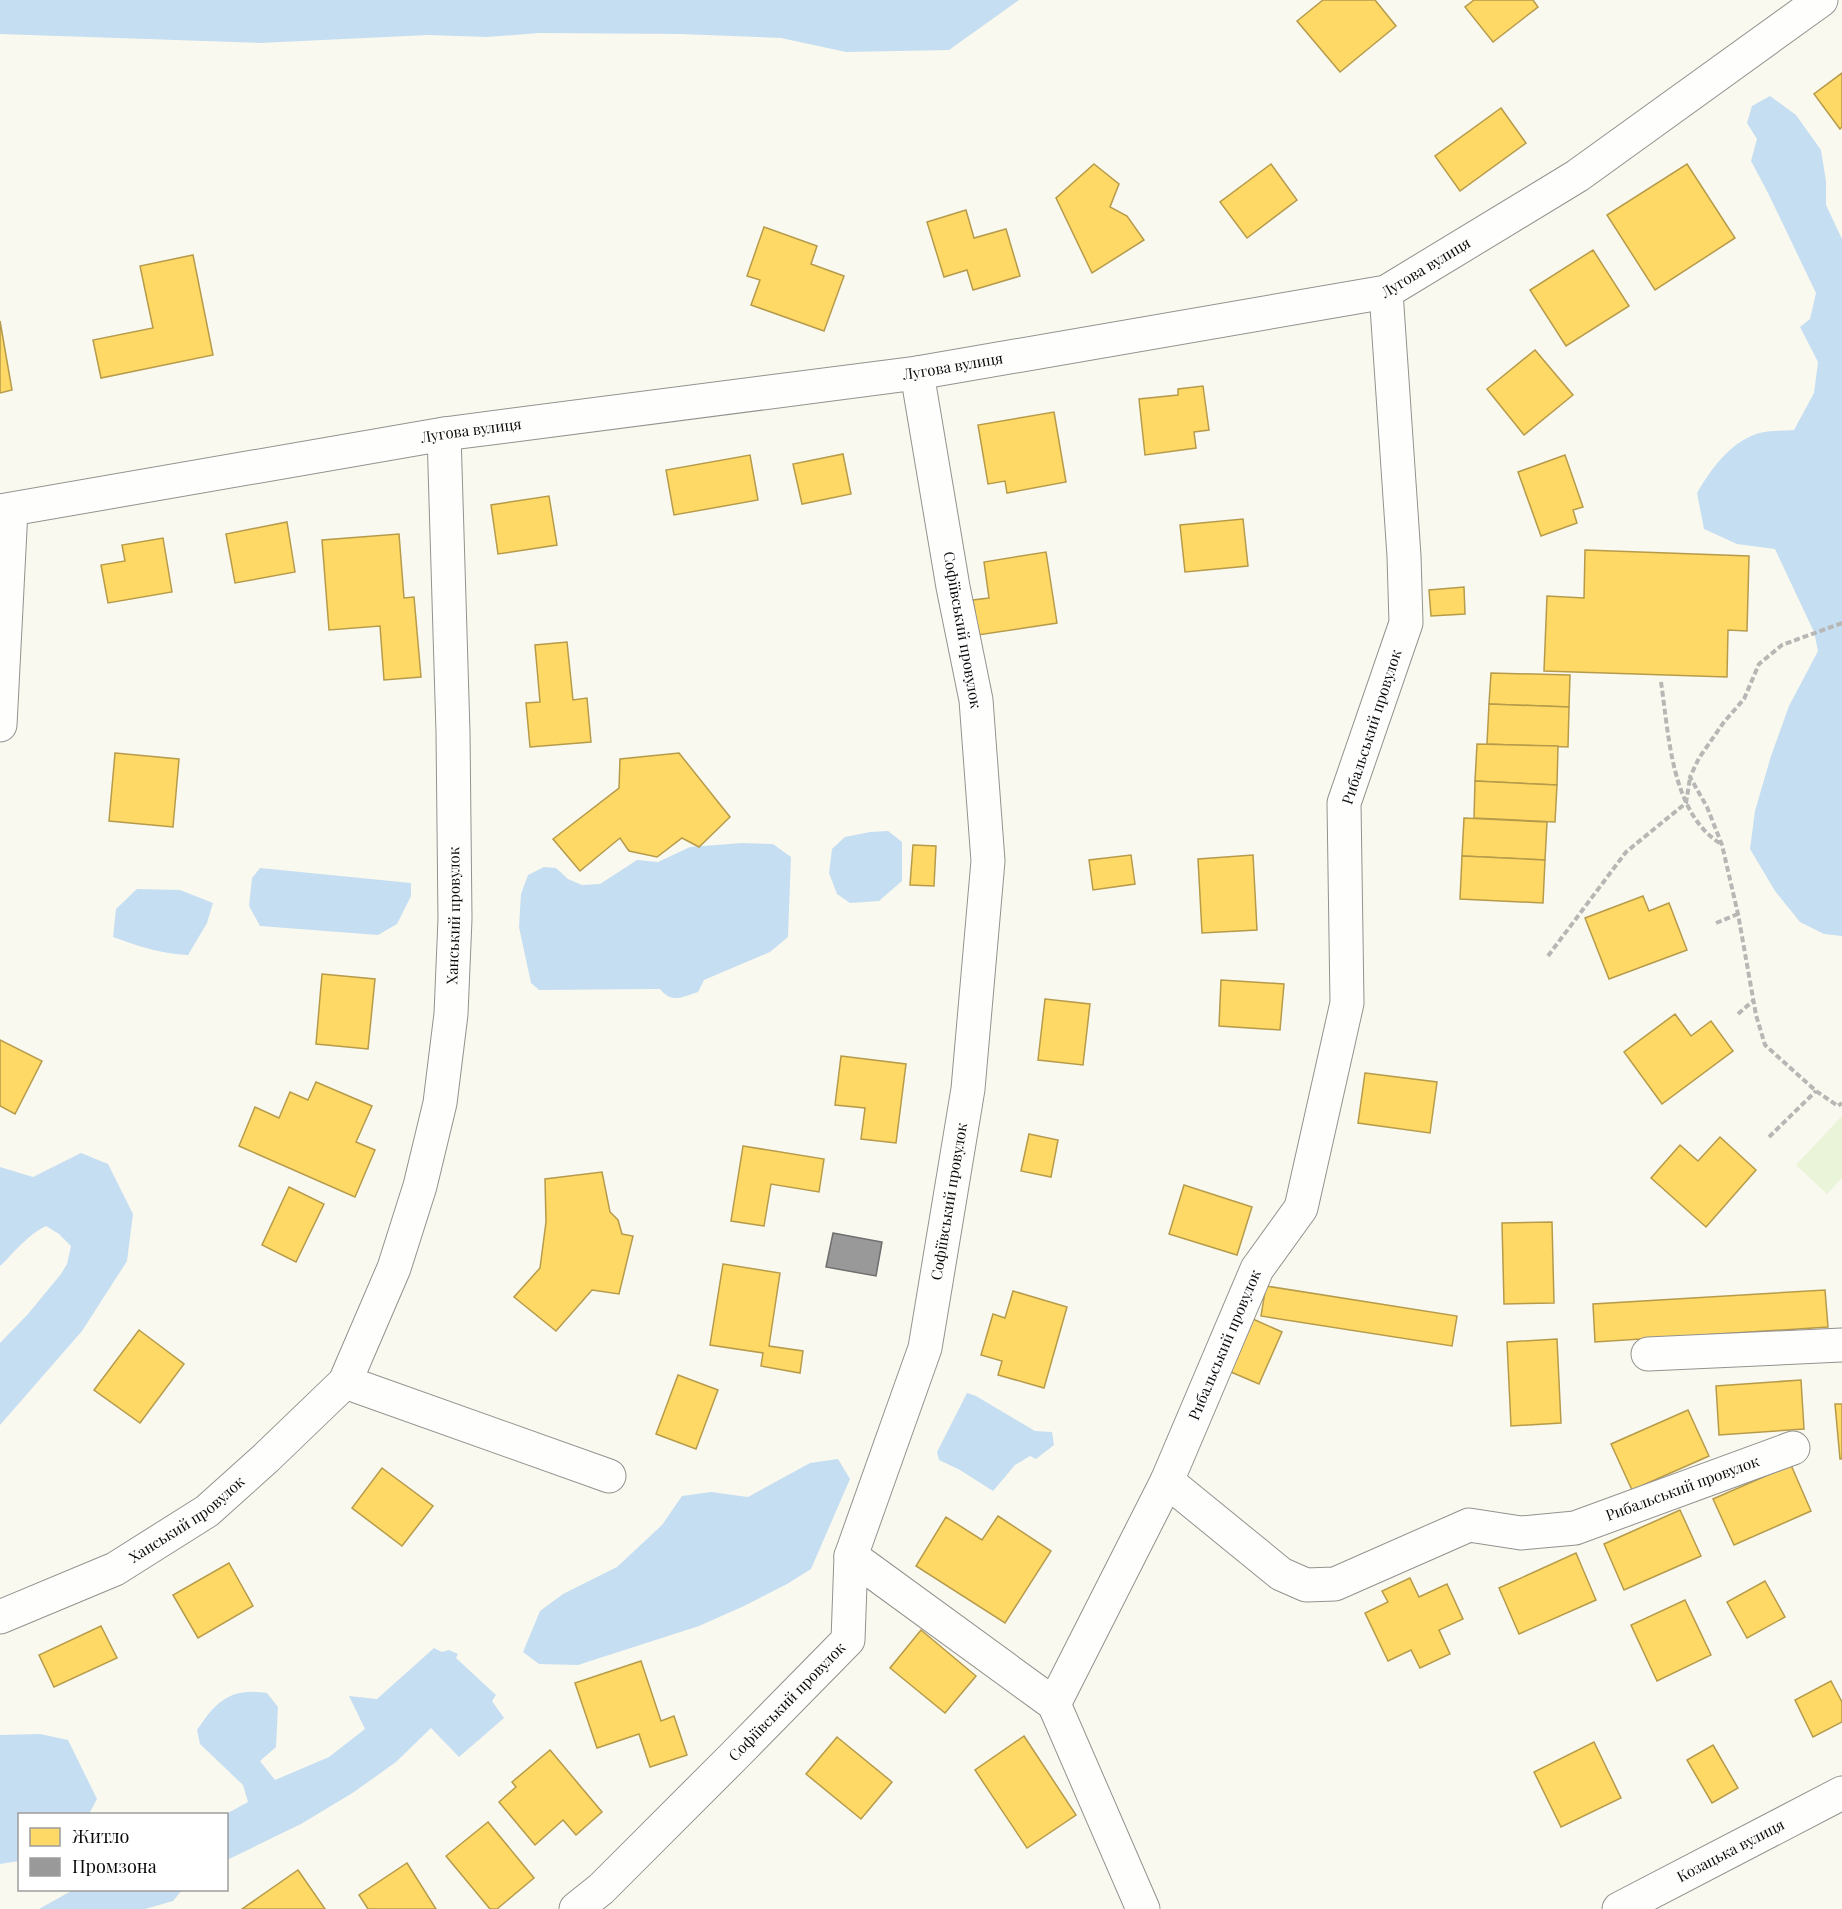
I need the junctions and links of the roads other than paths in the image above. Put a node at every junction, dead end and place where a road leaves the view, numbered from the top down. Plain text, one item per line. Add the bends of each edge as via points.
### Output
1 (1821, 0) edge
2 (1386, 292) junction
3 (917, 373) junction
4 (444, 434) junction
5 (6, 510) edge
6 (0, 725) edge
7 (1842, 1346) edge
8 (1648, 1354) dead end
9 (345, 1382) junction
10 (1793, 1448) dead end
11 (609, 1476) dead end
12 (1167, 1481) junction
13 (851, 1556) junction
14 (0, 1617) edge
15 (1054, 1704) junction
16 (1842, 1793) edge
17 (576, 1909) edge
18 (1143, 1909) edge
19 (1619, 1909) edge

1 - 2 street, Лугова вулиця via 1577,176
2 - 3 street, Лугова вулиця
2 - 12 street, Рибальський провулок via 1406,623 1344,803 1347,1003 1301,1208 1257,1269
3 - 4 street, Лугова вулиця
3 - 13 street, Софіївський провулок via 976,700 988,861 968,1089 925,1348
4 - 5 street, Лугова вулиця
4 - 9 street, Ханський провулок via 453,732 455,919 451,1014 441,1103 420,1186 394,1268
5 - 6 street
7 - 8 street
9 - 11 street
9 - 14 street, Ханський провулок via 207,1511 115,1569
10 - 12 street, Рибальський провулок via 1575,1528 1521,1533 1469,1525 1335,1584 1306,1585 1281,1574
12 - 15 street
13 - 15 street
13 - 17 street, Софіївський провулок via 848,1640 609,1881
15 - 18 street
16 - 19 street, Козацька вулиця

